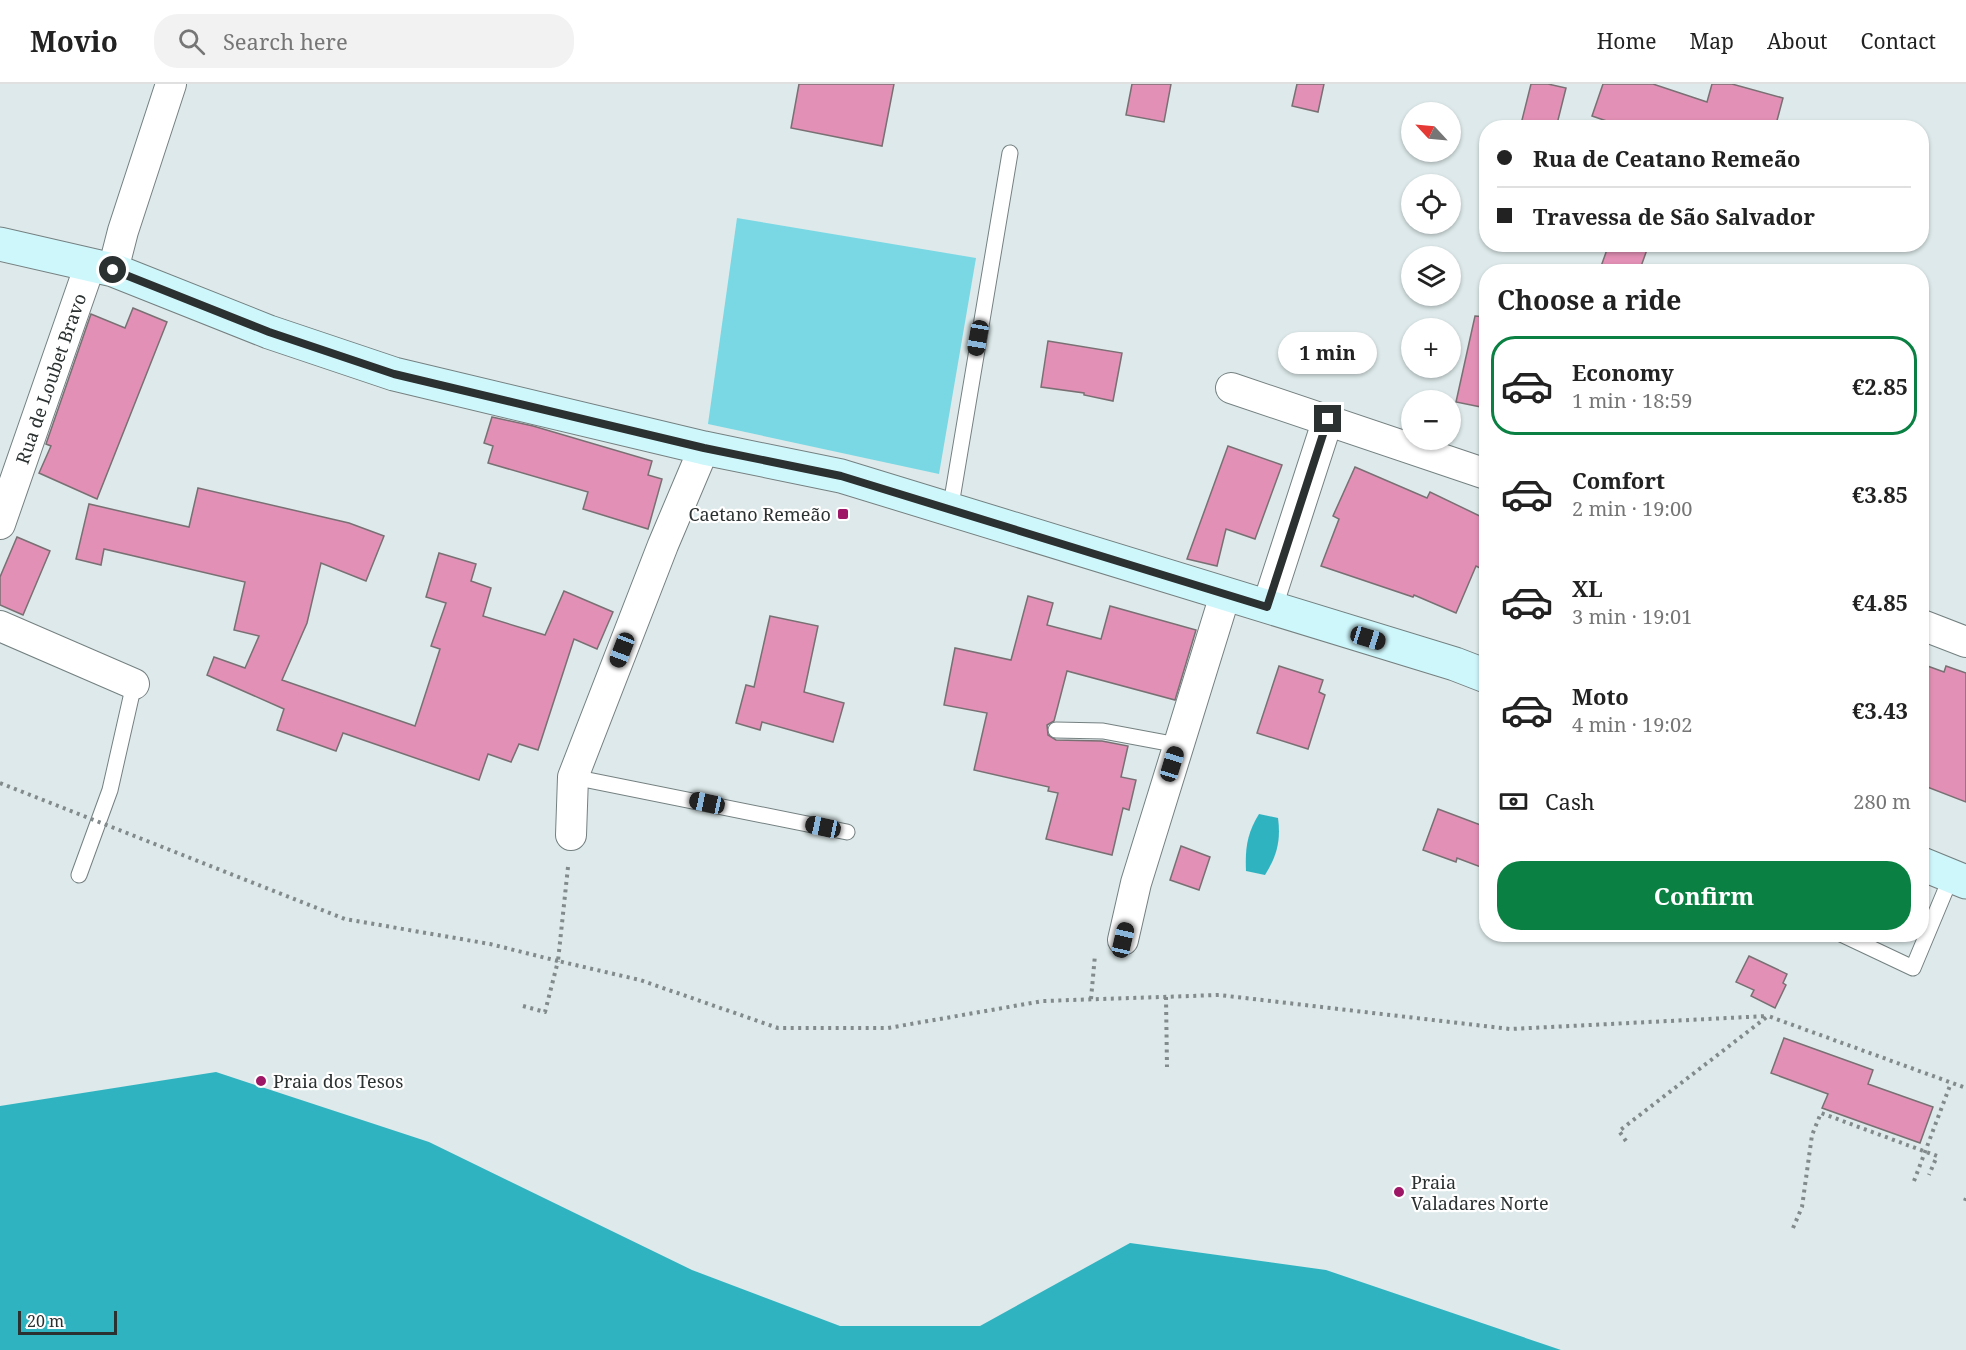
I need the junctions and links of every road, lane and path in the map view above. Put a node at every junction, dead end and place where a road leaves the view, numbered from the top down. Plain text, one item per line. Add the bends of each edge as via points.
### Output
1 (171, 84) edge
2 (1010, 153) dead end
3 (0, 244) edge
4 (101, 267) junction
5 (1231, 388) dead end
6 (1328, 419) junction
7 (704, 448) junction
8 (1479, 472) edge
9 (950, 511) junction
10 (0, 524) edge
11 (1225, 595) junction
12 (1267, 607) junction
13 (0, 626) edge
14 (1929, 628) edge
15 (1966, 642) edge
16 (1479, 673) edge
17 (134, 684) joint
18 (1056, 730) dead end
19 (1178, 745) junction
20 (573, 777) junction
21 (0, 783) edge
22 (98, 822) junction
23 (847, 832) dead end
24 (571, 835) joint
25 (1946, 874) edge
26 (79, 875) dead end
27 (1929, 922) edge
28 (1857, 942) edge
29 (1922, 942) edge
30 (1109, 944) joint
31 (558, 961) junction
32 (1166, 997) junction
33 (1091, 999) junction
34 (523, 1006) dead end
35 (1768, 1016) junction
36 (1167, 1067) dead end
37 (1951, 1083) junction
38 (1966, 1088) edge
39 (1626, 1141) dead end
40 (1927, 1151) junction
41 (1929, 1175) dead end
42 (1914, 1181) dead end
43 (1793, 1228) dead end

1 - 4 street, Rua de Loubet Bravo via 123,231
2 - 9 lane
3 - 4 main road
4 - 7 main road via 269,332 394,374
4 - 10 street, Rua de Loubet Bravo
5 - 6 street
6 - 8 street
6 - 12 street
7 - 9 main road via 841,476
7 - 20 street
9 - 11 main road
11 - 12 main road
11 - 19 street
12 - 16 main road
13 - 17 street
14 - 15 street
17 - 22 lane via 110,790
18 - 19 lane via 1103,731
19 - 30 street via 1136,883
20 - 23 lane
20 - 24 street
21 - 22 path, bridge
22 - 26 lane
22 - 31 path, bridge via 345,919 490,944
24 - 31 path
25 - 27 lane
28 - 29 lane via 1913,968
30 - 33 path
31 - 33 path via 640,980 778,1028 888,1028 1043,1001
31 - 34 path via 545,1012
32 - 33 path
32 - 35 path via 1219,995 1510,1029
32 - 36 path
35 - 37 path
35 - 39 path via 1619,1131
37 - 38 path
37 - 40 path
40 - 41 path via 1937,1156
40 - 42 path
40 - 43 path via 1821,1113 1812,1135 1802,1207

